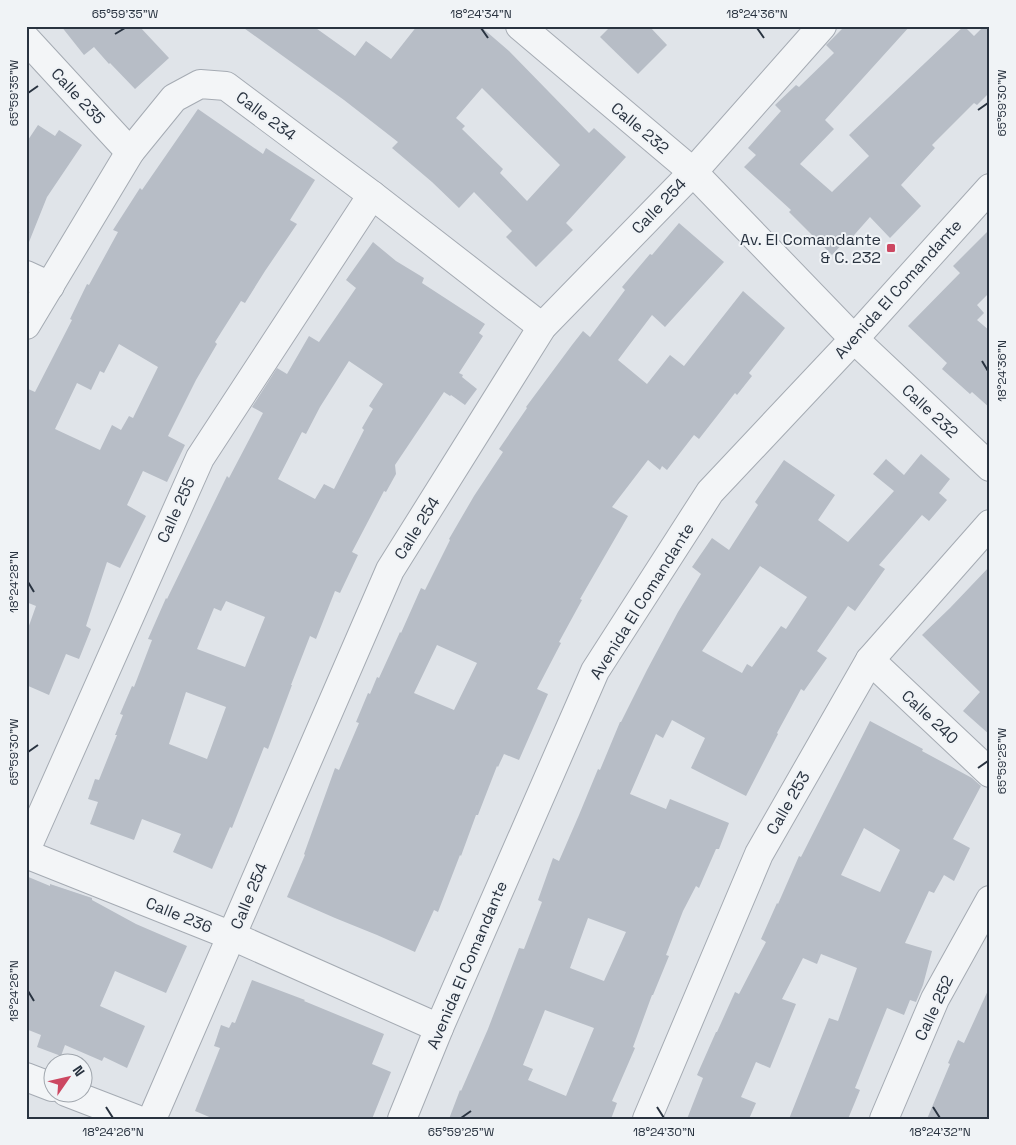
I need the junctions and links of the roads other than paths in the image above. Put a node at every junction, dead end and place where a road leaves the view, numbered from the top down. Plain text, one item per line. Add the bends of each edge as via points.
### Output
1 (520, 26) edge
2 (822, 26) edge
3 (26, 39) edge
4 (130, 152) junction
5 (693, 172) junction
6 (990, 188) edge
7 (372, 195) junction
8 (38, 280) edge
9 (26, 325) edge
10 (542, 327) junction
11 (854, 339) junction
12 (990, 467) edge
13 (990, 524) edge
14 (870, 660) junction
15 (990, 773) edge
16 (26, 852) edge
17 (990, 900) edge
18 (232, 936) junction
19 (439, 1028) junction
20 (26, 1078) edge
21 (42, 1084) edge
22 (92, 1102) edge
23 (136, 1119) edge
24 (152, 1119) edge
25 (402, 1119) edge
26 (647, 1119) edge
27 (884, 1119) edge

1 - 5 street, Calle 232
2 - 5 street, Calle 254
3 - 4 street, Calle 235
4 - 7 street, Calle 234 via 174,98 200,84 226,86
4 - 8 street, Calle 234
5 - 10 street, Calle 254
5 - 11 street, Calle 232
6 - 11 street, Avenida El Comandante
7 - 10 street, Calle 234
7 - 16 street, Calle 255 via 200,458
8 - 9 street, Calle 234
10 - 18 street, Calle 254 via 390,570
11 - 12 street, Calle 232
11 - 19 street, Avenida El Comandante via 710,492 595,671
13 - 14 street, Calle 253
14 - 15 street, Calle 240
14 - 26 street, Calle 253 via 759,854
16 - 18 street, Calle 236
17 - 27 street, Calle 252 via 935,999
18 - 19 street, Calle 236
18 - 24 street, Calle 254
19 - 25 street, Avenida El Comandante
20 - 21 street
22 - 23 street

